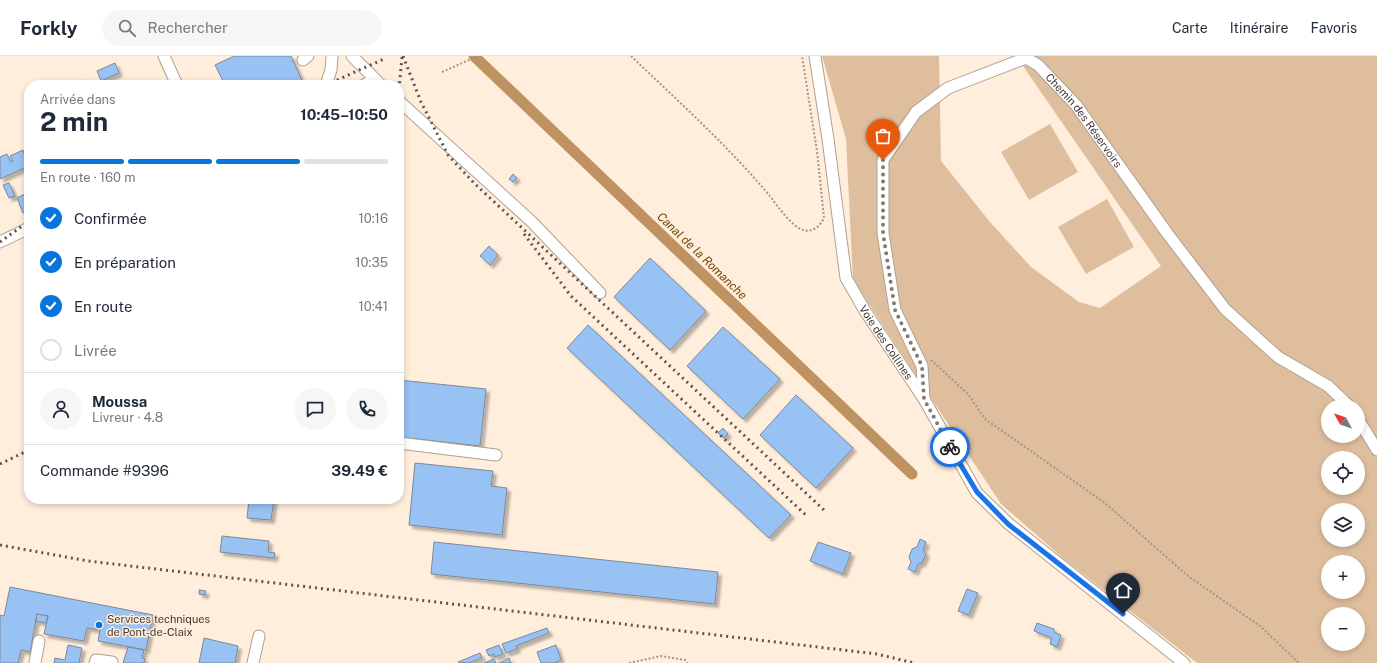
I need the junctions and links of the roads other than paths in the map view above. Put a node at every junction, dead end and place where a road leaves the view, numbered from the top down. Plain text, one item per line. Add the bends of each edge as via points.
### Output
1 (164, 56) edge
2 (332, 56) edge
3 (352, 56) edge
4 (815, 56) edge
5 (175, 80) edge
6 (328, 80) edge
7 (376, 80) edge
8 (404, 107) edge
9 (24, 230) edge
10 (0, 242) edge
11 (600, 293) dead end
12 (924, 399) junction
13 (1342, 399) edge
14 (1365, 430) edge
15 (404, 444) edge
16 (1377, 450) edge
17 (496, 454) dead end
18 (259, 636) dead end
19 (40, 641) dead end
20 (112, 662) edge
21 (35, 663) edge
22 (95, 663) edge
23 (254, 663) edge
24 (1184, 663) edge

1 - 5 street
2 - 6 street
3 - 7 street
4 - 12 street, Voie des Collines via 846,278
8 - 11 street via 532,222
9 - 10 street
12 - 13 street, Chemin des Réservoirs via 922,366 895,310 883,233 883,160 916,112 948,88 1026,58 1038,65 1076,105 1225,309 1278,357 1328,386
12 - 24 street, Voie des Collines via 964,472 987,503 1008,524
14 - 16 street
15 - 17 street
18 - 23 street
19 - 21 street
20 - 22 street via 96,660

